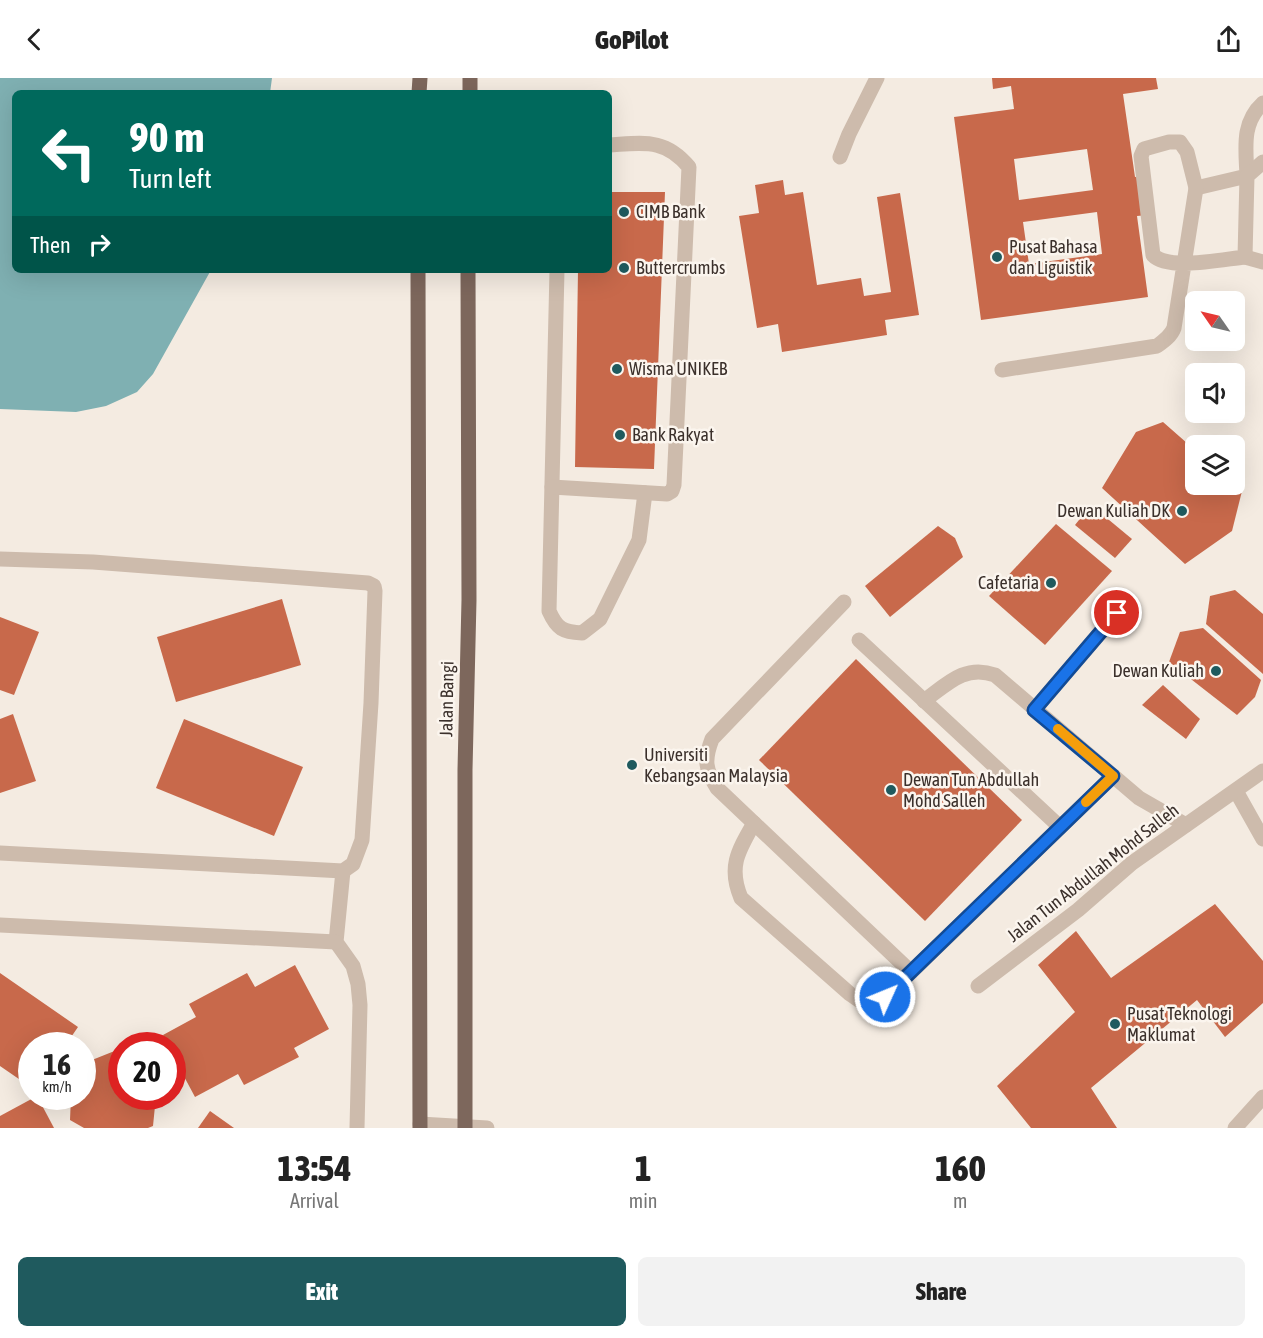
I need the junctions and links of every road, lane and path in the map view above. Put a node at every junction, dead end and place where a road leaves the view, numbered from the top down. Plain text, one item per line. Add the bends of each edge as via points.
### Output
1 (878, 78) edge
2 (1263, 103) edge
3 (612, 145) edge
4 (840, 157) dead end
5 (1263, 162) edge
6 (1247, 176) junction
7 (1196, 188) junction
8 (1245, 257) junction
9 (1263, 262) edge
10 (1184, 263) junction
11 (418, 273) edge
12 (468, 273) edge
13 (557, 273) edge
14 (1002, 370) dead end
15 (552, 487) junction
16 (645, 493) junction
17 (0, 559) edge
18 (844, 602) dead end
19 (1117, 613) dead end
20 (860, 640) dead end
21 (924, 701) junction
22 (1034, 710) junction
23 (1263, 771) edge
24 (1113, 776) junction
25 (1236, 791) junction
26 (754, 823) junction
27 (1185, 825) junction
28 (1060, 827) junction
29 (1261, 831) edge
30 (0, 853) edge
31 (343, 871) junction
32 (0, 925) edge
33 (336, 942) junction
34 (911, 972) junction
35 (978, 986) dead end
36 (1263, 1097) edge
37 (420, 1126) edge
38 (465, 1127) edge
39 (357, 1128) edge
40 (488, 1128) edge
41 (1235, 1128) edge

1 - 4 street
2 - 6 street via 1253,113 1246,130
3 - 16 street via 665,146 689,167 674,485 667,494
5 - 6 street
6 - 7 street
6 - 8 street
7 - 10 street
7 - 10 street via 1187,152 1180,142 1144,149 1141,156 1154,255 1158,260
8 - 9 street
8 - 10 street
10 - 14 street via 1174,328 1157,346
11 - 37 main road, Jalan Bangi
12 - 38 main road, Jalan Bangi
13 - 15 street
15 - 16 street
15 - 16 street via 549,611 554,622 567,632 582,633 600,619 639,540
17 - 31 street via 104,563 374,586 362,840 353,864
18 - 26 street via 712,739 706,755 708,774 717,788
19 - 22 street
20 - 21 street
21 - 22 street via 953,679 973,670 994,675
21 - 28 street
22 - 24 street
23 - 25 street, Jalan Tun Abdullah Mohd Salleh
24 - 27 street via 1139,798
24 - 28 street
25 - 27 street, Jalan Tun Abdullah Mohd Salleh
25 - 29 street
26 - 34 street
26 - 34 street via 739,849 734,868 741,898 864,1003 876,1003
27 - 35 street, Jalan Tun Abdullah Mohd Salleh via 1132,862 1078,910
28 - 34 street
30 - 31 street
31 - 33 street
32 - 33 street
33 - 39 street via 352,966 358,984
36 - 41 street
37 - 38 street
38 - 40 street

